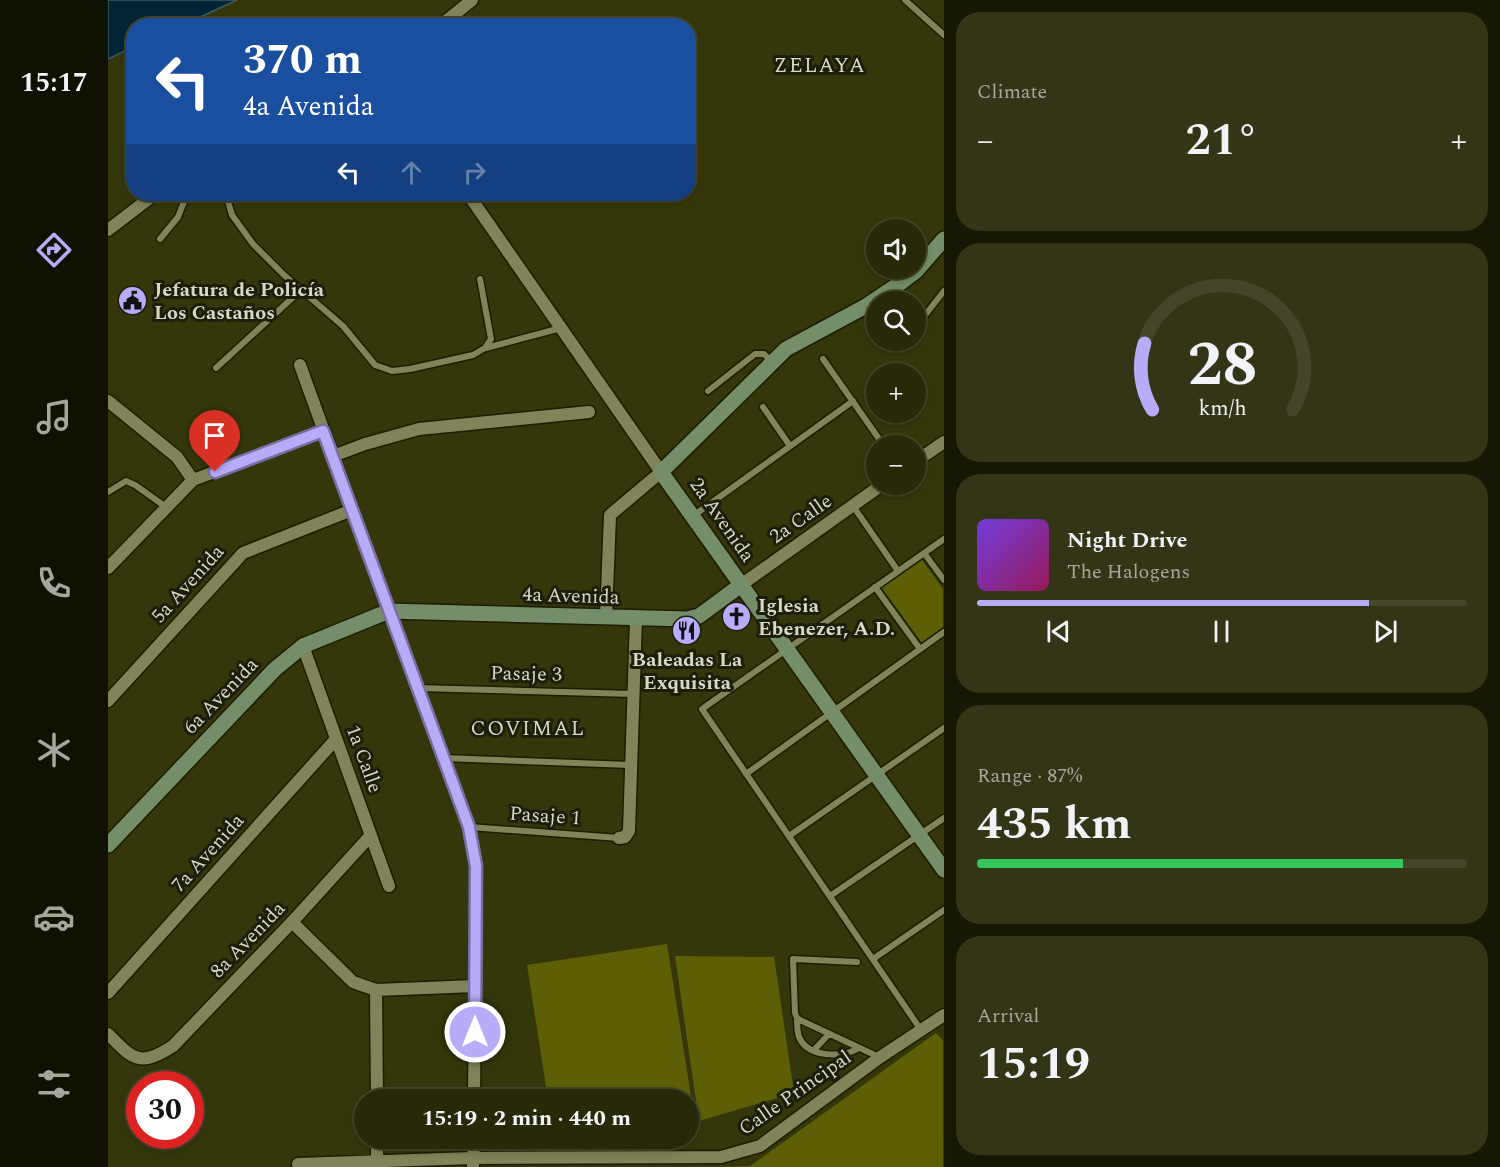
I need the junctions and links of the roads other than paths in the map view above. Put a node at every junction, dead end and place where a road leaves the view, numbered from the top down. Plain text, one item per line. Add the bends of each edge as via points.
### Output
1 (472, 0) edge
2 (905, 0) edge
3 (450, 18) edge
4 (944, 35) edge
5 (146, 201) edge
6 (184, 201) edge
7 (228, 201) edge
8 (473, 201) edge
9 (108, 230) edge
10 (160, 239) dead end
11 (944, 239) edge
12 (480, 279) dead end
13 (301, 290) junction
14 (944, 291) edge
15 (926, 314) edge
16 (561, 328) junction
17 (485, 348) junction
18 (823, 359) dead end
19 (773, 363) junction
20 (300, 364) dead end
21 (216, 368) dead end
22 (708, 391) dead end
23 (108, 401) edge
24 (853, 401) junction
25 (763, 407) dead end
26 (589, 412) dead end
27 (323, 431) junction
28 (876, 435) edge
29 (944, 442) edge
30 (790, 446) junction
31 (926, 454) edge
32 (333, 456) junction
33 (661, 472) junction
34 (193, 480) junction
35 (108, 492) edge
36 (868, 495) edge
37 (853, 506) junction
38 (166, 507) junction
39 (352, 510) junction
40 (693, 516) junction
41 (944, 539) edge
42 (924, 553) junction
43 (108, 568) edge
44 (898, 571) junction
45 (944, 580) edge
46 (741, 585) junction
47 (875, 587) junction
48 (389, 611) junction
49 (606, 618) junction
50 (636, 619) junction
51 (943, 634) edge
52 (303, 646) junction
53 (787, 649) junction
54 (920, 649) junction
55 (418, 688) junction
56 (634, 694) junction
57 (108, 701) edge
58 (832, 712) junction
59 (944, 728) edge
60 (336, 739) junction
61 (444, 758) junction
62 (630, 765) junction
63 (746, 774) junction
64 (876, 775) junction
65 (944, 818) edge
66 (469, 827) junction
67 (371, 835) junction
68 (919, 835) junction
69 (789, 836) junction
70 (619, 838) joint
71 (108, 845) edge
72 (944, 870) edge
73 (389, 886) dead end
74 (830, 896) junction
75 (944, 910) edge
76 (292, 922) junction
77 (873, 959) junction
78 (857, 962) dead end
79 (475, 986) junction
80 (376, 990) junction
81 (108, 993) edge
82 (797, 1018) junction
83 (942, 1019) edge
84 (921, 1030) junction
85 (108, 1034) edge
86 (829, 1034) junction
87 (858, 1048) junction
88 (814, 1050) junction
89 (879, 1058) junction
90 (377, 1089) edge
91 (474, 1089) edge
92 (377, 1149) edge
93 (377, 1162) junction
94 (473, 1163) edge
95 (298, 1164) dead end

1 - 3 street
2 - 4 lane
5 - 9 street
6 - 10 lane via 178,217
7 - 13 lane via 232,215 253,244
8 - 16 street, 2a Avenida
11 - 19 street via 916,272 866,306 786,349
12 - 17 lane via 491,339
13 - 17 lane via 343,326 375,365 392,371 473,355
13 - 21 lane
14 - 15 lane
16 - 17 lane
16 - 33 street, 2a Avenida
18 - 24 lane
19 - 22 lane via 764,354 755,354
19 - 33 street
20 - 27 street
23 - 34 street via 177,457
24 - 28 lane
24 - 30 lane
25 - 30 lane
26 - 32 street via 419,429
27 - 32 street
27 - 34 street
29 - 31 street
30 - 40 lane
32 - 39 street
33 - 40 street, 2a Avenida
33 - 49 street via 610,515
34 - 38 street
35 - 38 lane via 126,481
36 - 37 street, 2a Calle
37 - 44 lane
37 - 46 street, 2a Calle
38 - 43 street
39 - 48 street
39 - 57 street, 5a Avenida via 243,553
40 - 46 street, 2a Avenida
41 - 42 lane
42 - 44 lane
42 - 45 lane
44 - 47 lane
46 - 50 street, 4a Avenida via 695,617
46 - 53 street, 2a Avenida
47 - 53 lane
47 - 54 lane
48 - 49 street, 4a Avenida
48 - 52 street, 6a Avenida
48 - 55 street
49 - 50 street, 4a Avenida
50 - 56 street
51 - 54 lane
52 - 60 street, 1a Calle
52 - 71 street, 6a Avenida via 275,669
53 - 58 street, 2a Avenida
53 - 63 lane via 702,709
54 - 58 lane
55 - 56 lane, Pasaje 3
55 - 61 street
56 - 62 street
58 - 63 lane
58 - 64 street, 2a Avenida
59 - 64 lane
60 - 67 street, 1a Calle
60 - 81 street, 7a Avenida
61 - 62 lane
61 - 66 street
62 - 70 street via 629,831
63 - 69 lane
64 - 68 street, 2a Avenida
64 - 69 lane
65 - 68 lane
66 - 70 lane, Pasaje 1
66 - 79 street via 476,866
67 - 73 street, 1a Calle
67 - 76 street, 8a Avenida
68 - 72 street, 2a Avenida
68 - 74 lane
69 - 74 lane
74 - 77 lane
75 - 77 lane
76 - 80 street via 353,982
76 - 85 street, 8a Avenida via 173,1046 158,1056 132,1057
77 - 84 lane
78 - 82 lane via 793,959
79 - 80 street
79 - 91 street
80 - 90 street
82 - 86 lane
82 - 88 lane via 798,1035 803,1044
83 - 84 street, Calle Principal
84 - 89 street, Calle Principal
86 - 87 lane
86 - 88 lane
87 - 88 lane via 833,1056
87 - 89 lane
89 - 94 street, Calle Principal via 760,1146 745,1152 721,1157
92 - 93 street
93 - 94 street
93 - 95 street

